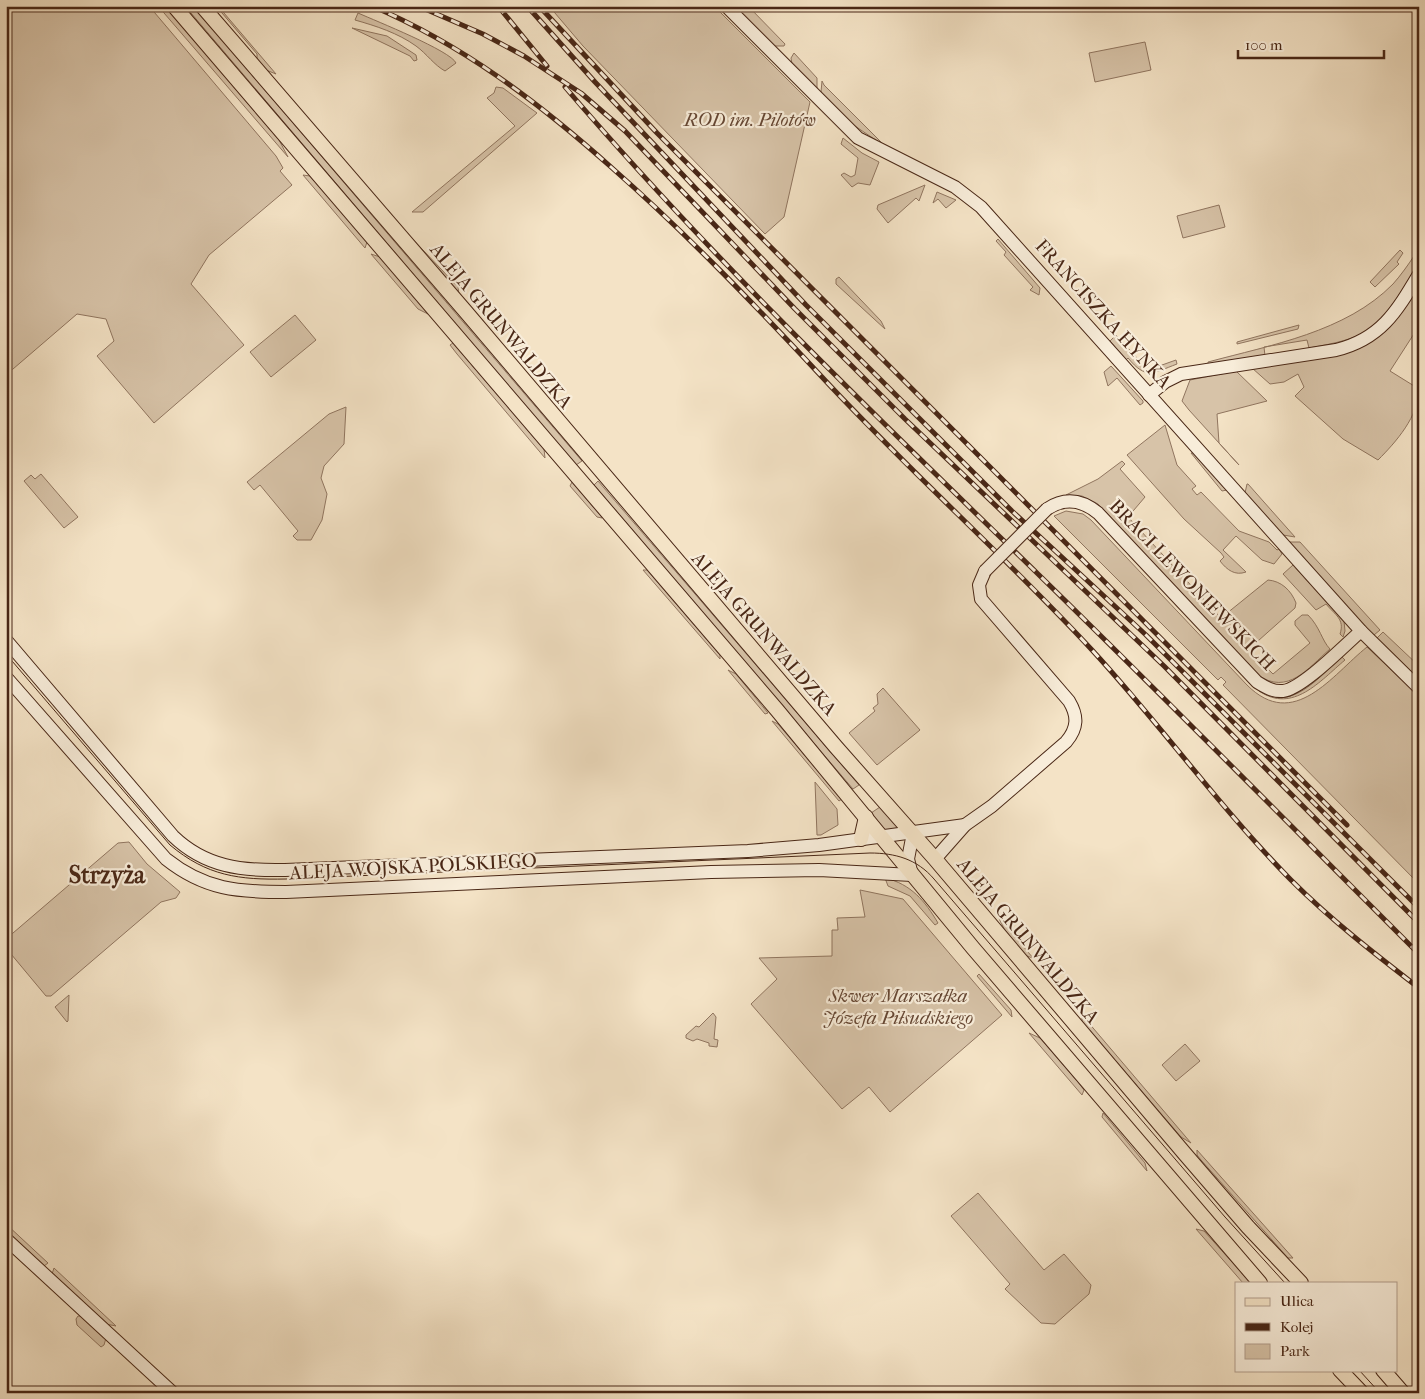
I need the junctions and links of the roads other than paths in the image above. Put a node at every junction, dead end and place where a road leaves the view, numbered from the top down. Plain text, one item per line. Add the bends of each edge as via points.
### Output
1 (174, 6) edge
2 (202, 6) edge
3 (726, 6) edge
4 (1419, 274) edge
5 (1149, 395) junction
6 (1361, 631) junction
7 (6, 640) edge
8 (6, 677) edge
9 (1419, 688) edge
10 (866, 817) junction
11 (965, 825) junction
12 (912, 833) junction
13 (882, 837) junction
14 (861, 839) junction
15 (935, 859) junction
16 (912, 875) junction
17 (6, 1239) edge
18 (1259, 1282) edge
19 (1299, 1282) edge
20 (1342, 1372) edge
21 (1385, 1372) edge
22 (172, 1393) edge
23 (1362, 1393) edge
24 (1403, 1393) edge

1 - 10 main road, ALEJA GRUNWALDZKA
2 - 12 main road, ALEJA GRUNWALDZKA
3 - 5 street, FRANCISZKA HYNKA via 858,138 956,187 980,207
4 - 5 street via 1388,320 1356,344 1336,350 1181,374
5 - 6 street, FRANCISZKA HYNKA
6 - 9 street, FRANCISZKA HYNKA
6 - 11 street, BRACI LEWONIEWSKICH, bridge via 1293,688 1275,691 1265,688 1098,513 1074,501 1059,503 1047,509 985,571 979,585 980,599 1069,701 1076,724 1066,742 979,817
7 - 14 street, ALEJA WOJSKA POLSKIEGO via 173,836 194,853 224,866 256,870 619,857 785,849
8 - 16 street, ALEJA WOJSKA POLSKIEGO via 166,859 194,878 226,889 253,893 286,892 818,870
10 - 13 main road, ALEJA GRUNWALDZKA
10 - 14 main road
11 - 12 street, BRACI LEWONIEWSKICH
11 - 15 street, BRACI LEWONIEWSKICH
12 - 13 street, BRACI LEWONIEWSKICH
12 - 15 main road, ALEJA GRUNWALDZKA
12 - 16 street via 908,859
13 - 14 street, ALEJA WOJSKA POLSKIEGO
13 - 16 main road, ALEJA GRUNWALDZKA
15 - 19 main road, ALEJA GRUNWALDZKA via 1185,1154
16 - 18 main road, ALEJA GRUNWALDZKA
17 - 22 street
20 - 23 main road
21 - 24 main road

